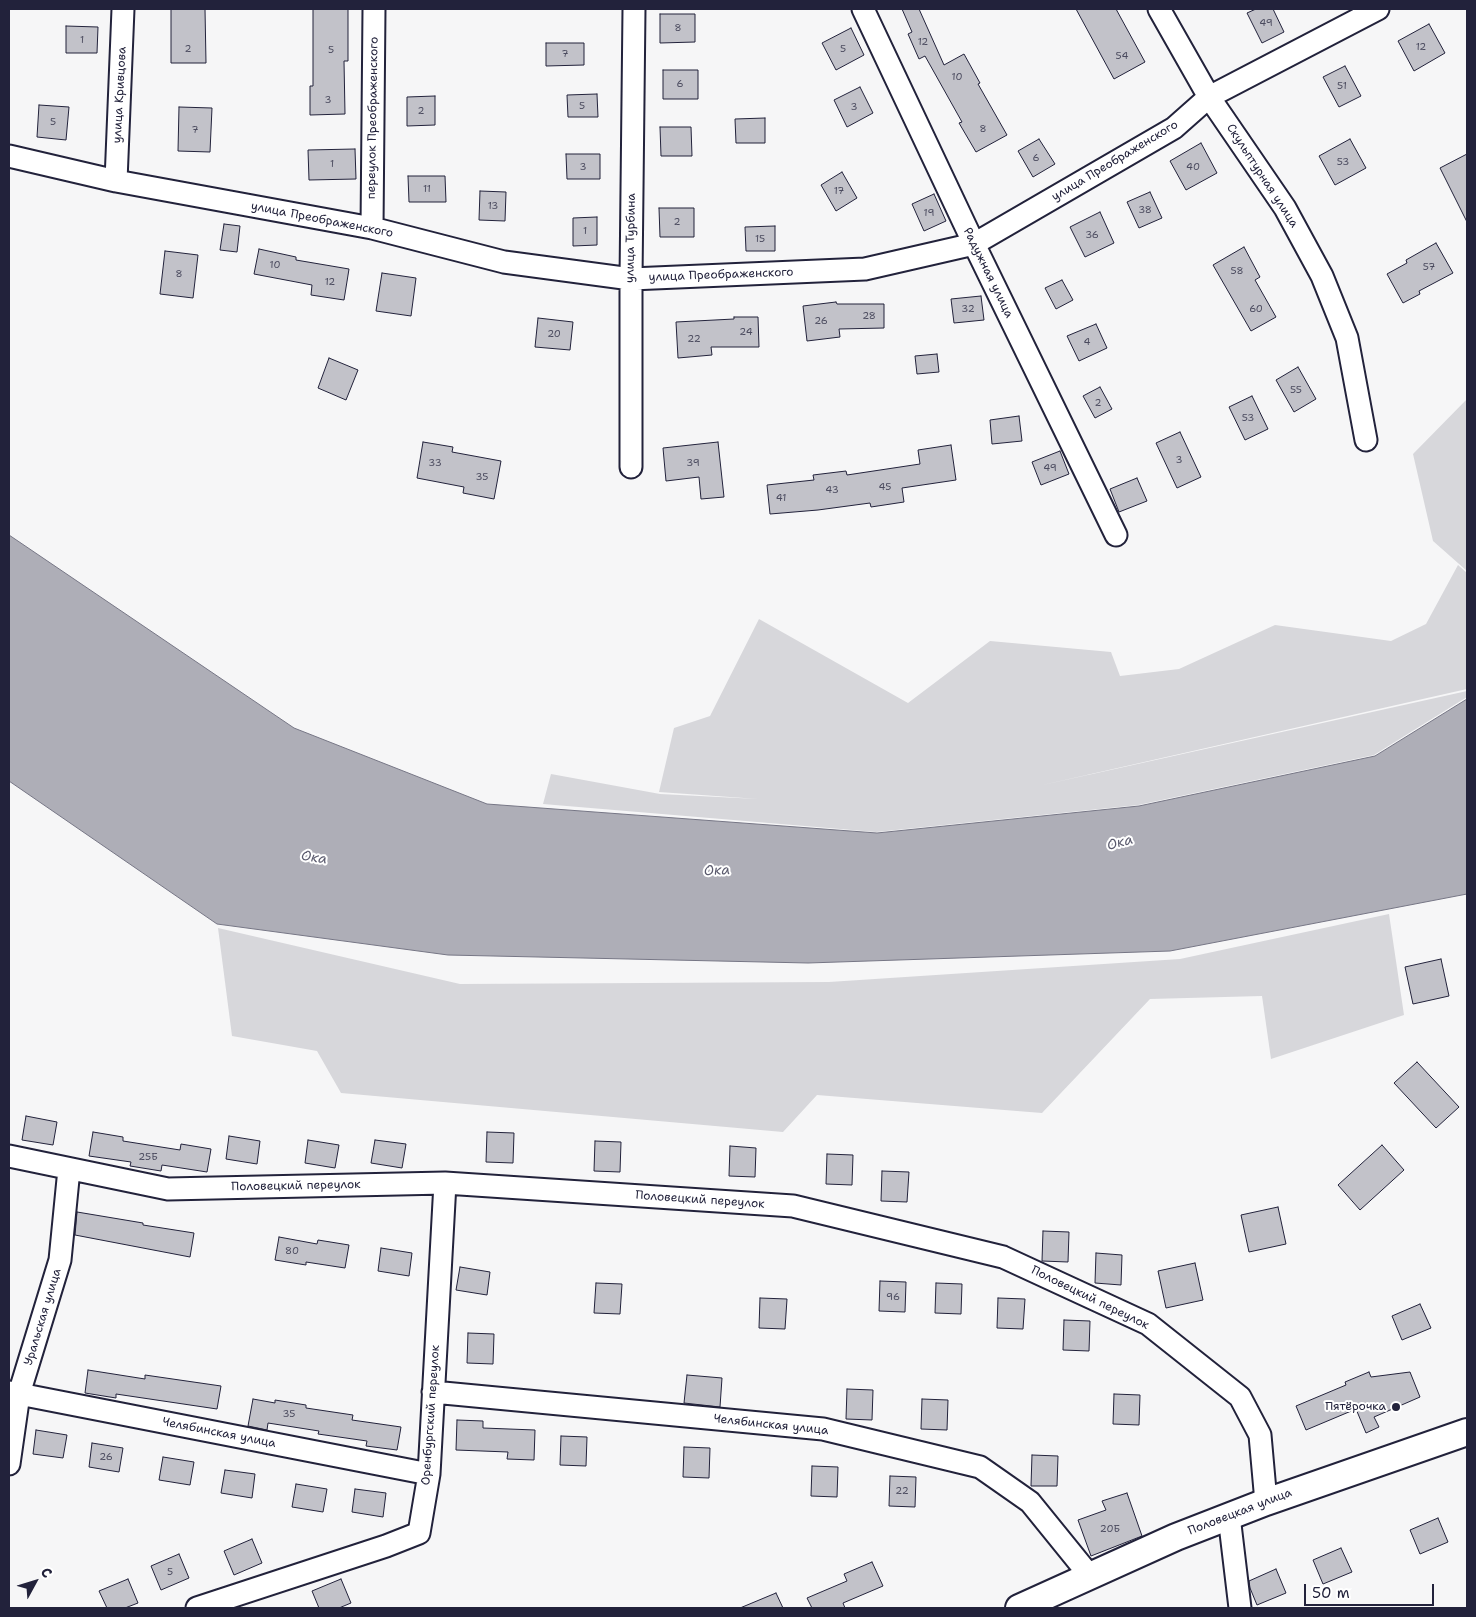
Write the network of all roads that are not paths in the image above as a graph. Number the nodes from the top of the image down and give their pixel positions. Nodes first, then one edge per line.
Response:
1 (123, 9) edge
2 (374, 9) edge
3 (634, 9) edge
4 (863, 9) edge
5 (1159, 9) edge
6 (1378, 9) edge
7 (1209, 97) junction
8 (9, 156) edge
9 (116, 181) junction
10 (372, 228) junction
11 (974, 244) junction
12 (631, 279) junction
13 (1366, 440) dead end
14 (632, 467) dead end
15 (1116, 535) dead end
16 (9, 1156) edge
17 (69, 1168) junction
18 (445, 1183) junction
19 (434, 1392) junction
20 (14, 1393) edge
21 (1467, 1432) edge
22 (9, 1464) edge
23 (429, 1474) junction
24 (1266, 1502) junction
25 (1230, 1516) junction
26 (1090, 1576) junction
27 (198, 1608) edge
28 (1019, 1608) edge
29 (1240, 1608) edge

1 - 9 street, улица Кривцова
2 - 10 street, переулок Преображенского
3 - 12 street, улица Турбина
4 - 11 street, Радужная улица
5 - 7 street, Скульптурная улица
6 - 7 street, улица Преображенского
7 - 11 street, улица Преображенского
7 - 13 street, Скульптурная улица
8 - 9 street, улица Преображенского
9 - 10 street, улица Преображенского
10 - 12 street, улица Преображенского
11 - 12 street, улица Преображенского
11 - 15 street, Радужная улица
12 - 14 street, улица Турбина
16 - 17 street, Половецкий переулок
17 - 18 street, Половецкий переулок
17 - 20 street, Уральская улица
18 - 19 street, Оренбургский переулок
18 - 24 street, Половецкий переулок
19 - 23 street, Оренбургский переулок
19 - 26 street, Челябинская улица
20 - 22 street, Уральская улица
20 - 23 street, Челябинская улица
21 - 24 street, Половецкая улица
23 - 27 street, Оренбургский переулок
24 - 25 street, Половецкая улица
25 - 26 street, Половецкая улица
25 - 29 street
26 - 28 street, Половецкая улица

